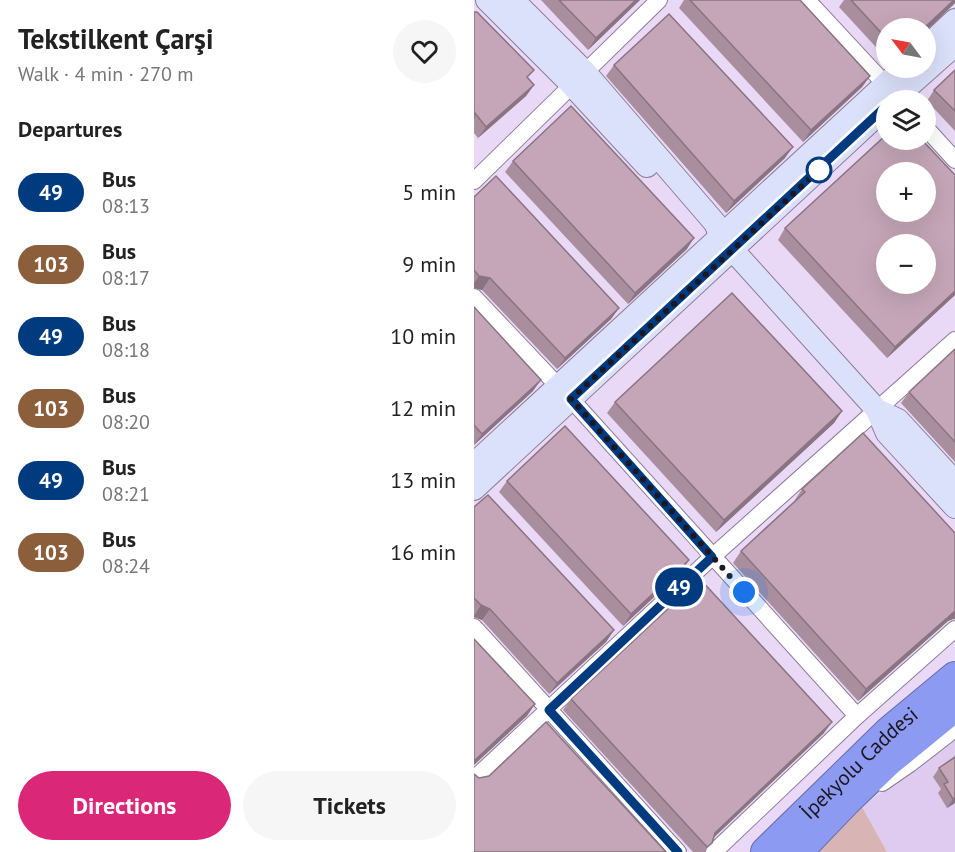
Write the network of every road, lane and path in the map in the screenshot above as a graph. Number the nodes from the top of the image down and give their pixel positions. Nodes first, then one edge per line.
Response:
1 (487, 0) edge
2 (513, 0) edge
3 (659, 0) edge
4 (807, 0) edge
5 (955, 20) edge
6 (936, 38) edge
7 (955, 45) edge
8 (578, 77) junction
9 (885, 90) edge
10 (902, 90) edge
11 (876, 112) edge
12 (936, 139) edge
13 (955, 160) edge
14 (474, 181) edge
15 (727, 244) junction
16 (474, 297) edge
17 (955, 340) edge
18 (564, 393) junction
19 (877, 410) junction
20 (474, 464) edge
21 (955, 482) edge
22 (474, 489) edge
23 (955, 507) edge
24 (712, 557) junction
25 (474, 627) edge
26 (955, 629) edge
27 (955, 677) edge
28 (955, 706) edge
29 (549, 710) junction
30 (857, 716) junction
31 (955, 729) edge
32 (474, 780) edge
33 (846, 801) junction
34 (803, 815) junction
35 (678, 852) edge
36 (714, 852) edge
37 (756, 852) edge
38 (766, 852) edge
39 (797, 852) edge

1 - 8 street
2 - 8 street
3 - 8 street
4 - 9 street
5 - 6 street
7 - 10 street
8 - 14 street
8 - 15 street
11 - 15 street
12 - 13 street
15 - 18 street
15 - 19 street
16 - 18 street
17 - 19 street
18 - 20 street
18 - 22 street
18 - 24 street
19 - 21 street
19 - 23 street
19 - 24 street
24 - 29 street
24 - 30 street
25 - 29 street
26 - 30 street
27 - 34 highway, İpekyolu Caddesi
28 - 33 highway, İpekyolu Caddesi
29 - 32 street
29 - 35 street
30 - 36 street
31 - 33 street
33 - 39 highway, İpekyolu Caddesi
34 - 37 highway
34 - 38 highway, İpekyolu Caddesi

